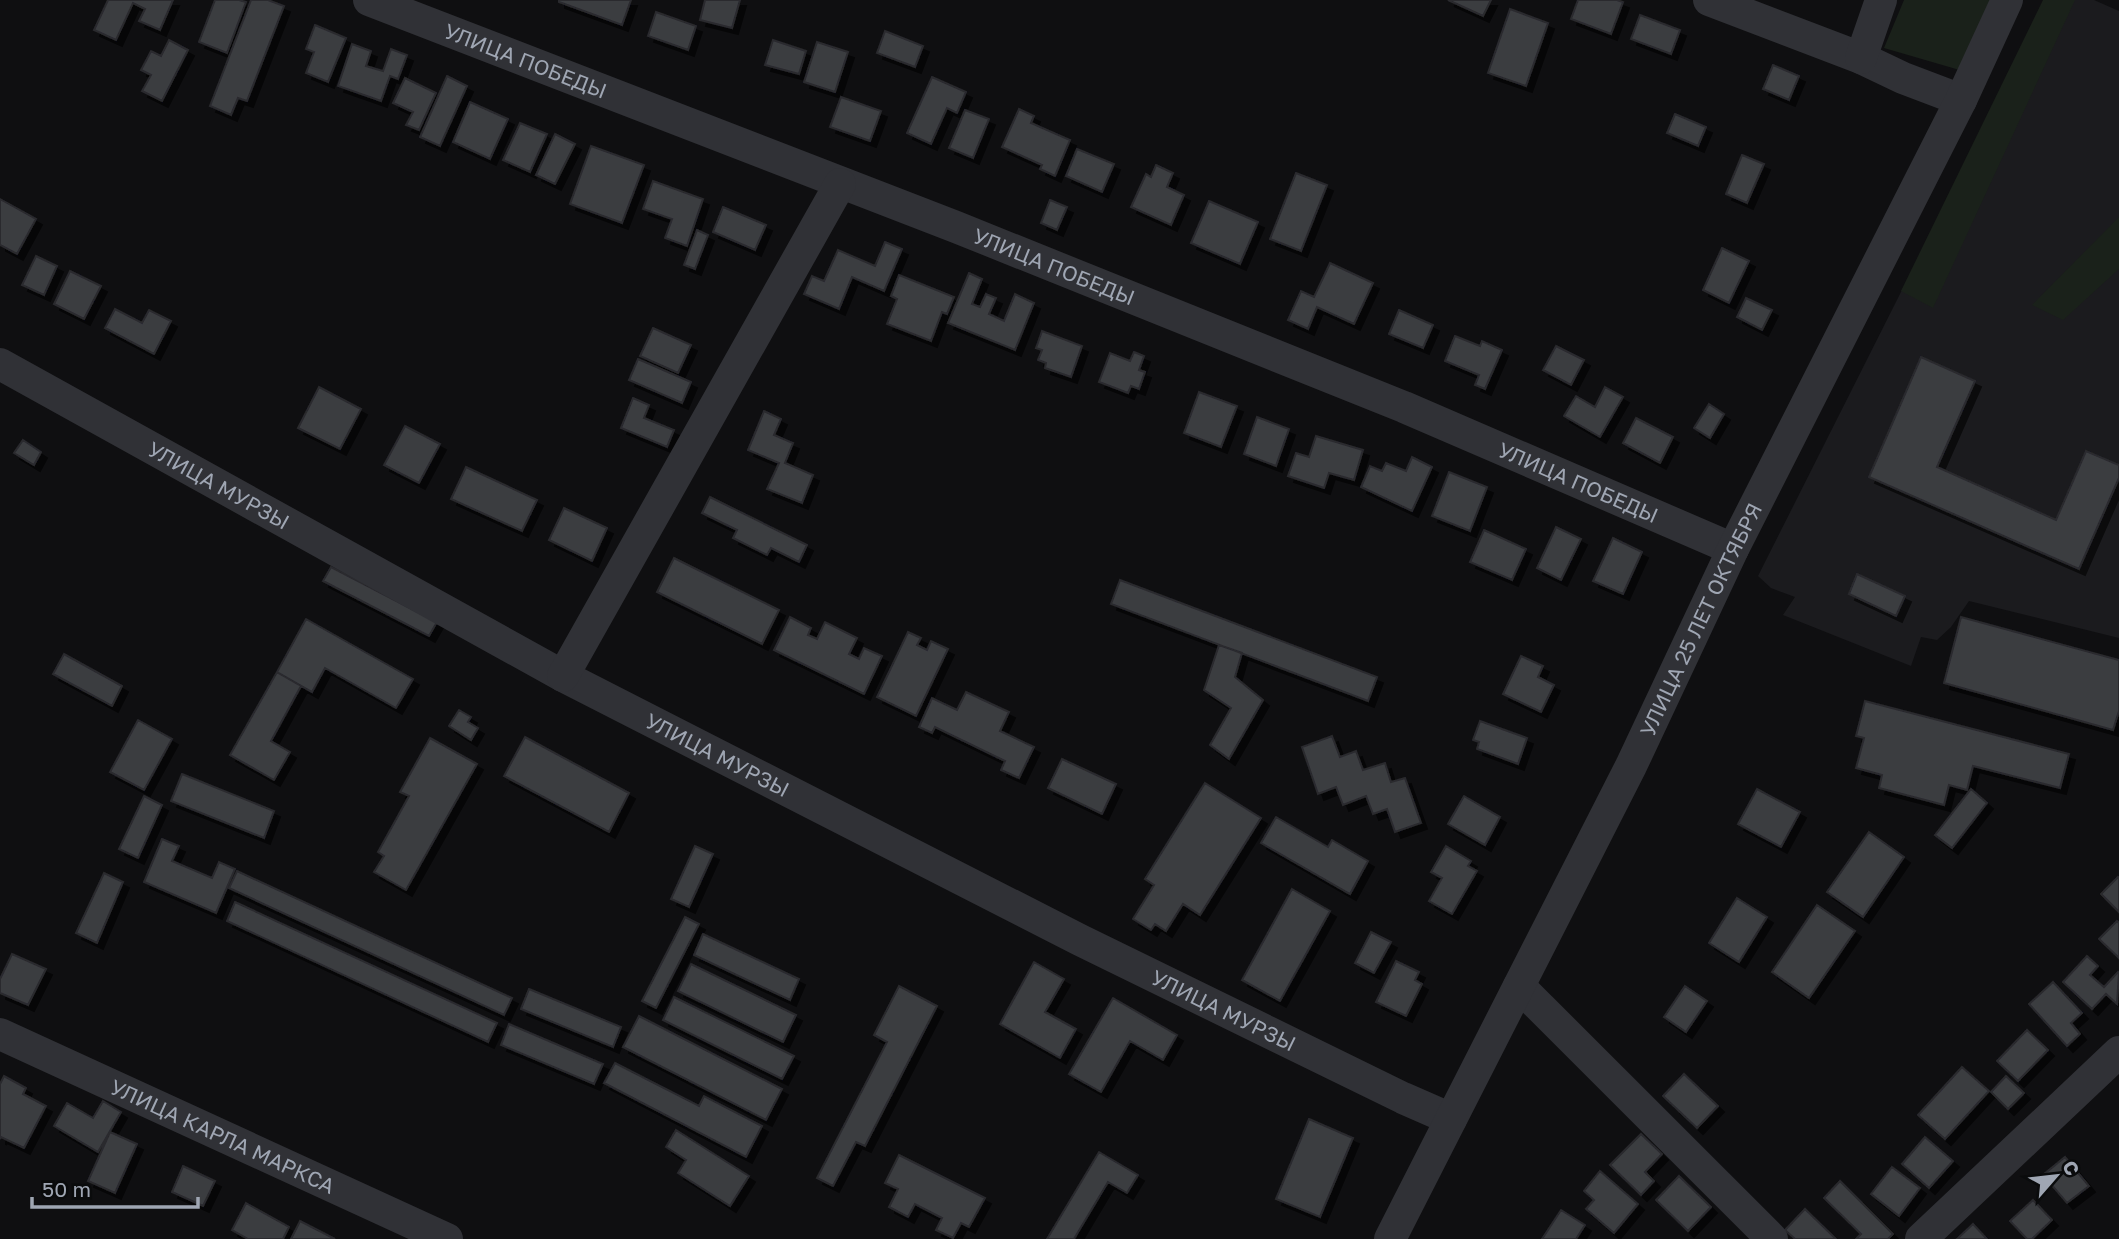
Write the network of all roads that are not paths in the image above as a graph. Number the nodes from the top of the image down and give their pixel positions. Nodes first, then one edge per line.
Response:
1 (369, 0) edge
2 (1709, 0) edge
3 (1881, 0) edge
4 (2007, 0) edge
5 (1861, 58) junction
6 (1961, 100) junction
7 (840, 184) junction
8 (0, 364) edge
9 (1733, 549) junction
10 (562, 677) junction
11 (1519, 986) junction
12 (0, 1034) edge
13 (2119, 1052) edge
14 (1451, 1119) junction
15 (447, 1239) edge
16 (1390, 1239) edge
17 (1772, 1239) edge
18 (1921, 1239) edge

1 - 7 street, УЛИЦА ПОБЕДЫ
2 - 5 street
3 - 5 street
4 - 6 street, УЛИЦА 25 ЛЕТ ОКТЯБРЯ
5 - 6 street
6 - 9 street, УЛИЦА 25 ЛЕТ ОКТЯБРЯ
7 - 9 street, УЛИЦА ПОБЕДЫ
7 - 10 street
8 - 10 street, УЛИЦА МУРЗЫ
9 - 11 street, УЛИЦА 25 ЛЕТ ОКТЯБРЯ
10 - 14 street, УЛИЦА МУРЗЫ
11 - 14 street, УЛИЦА 25 ЛЕТ ОКТЯБРЯ
11 - 17 street
12 - 15 street, УЛИЦА КАРЛА МАРКСА
13 - 18 street
14 - 16 street, УЛИЦА 25 ЛЕТ ОКТЯБРЯ

